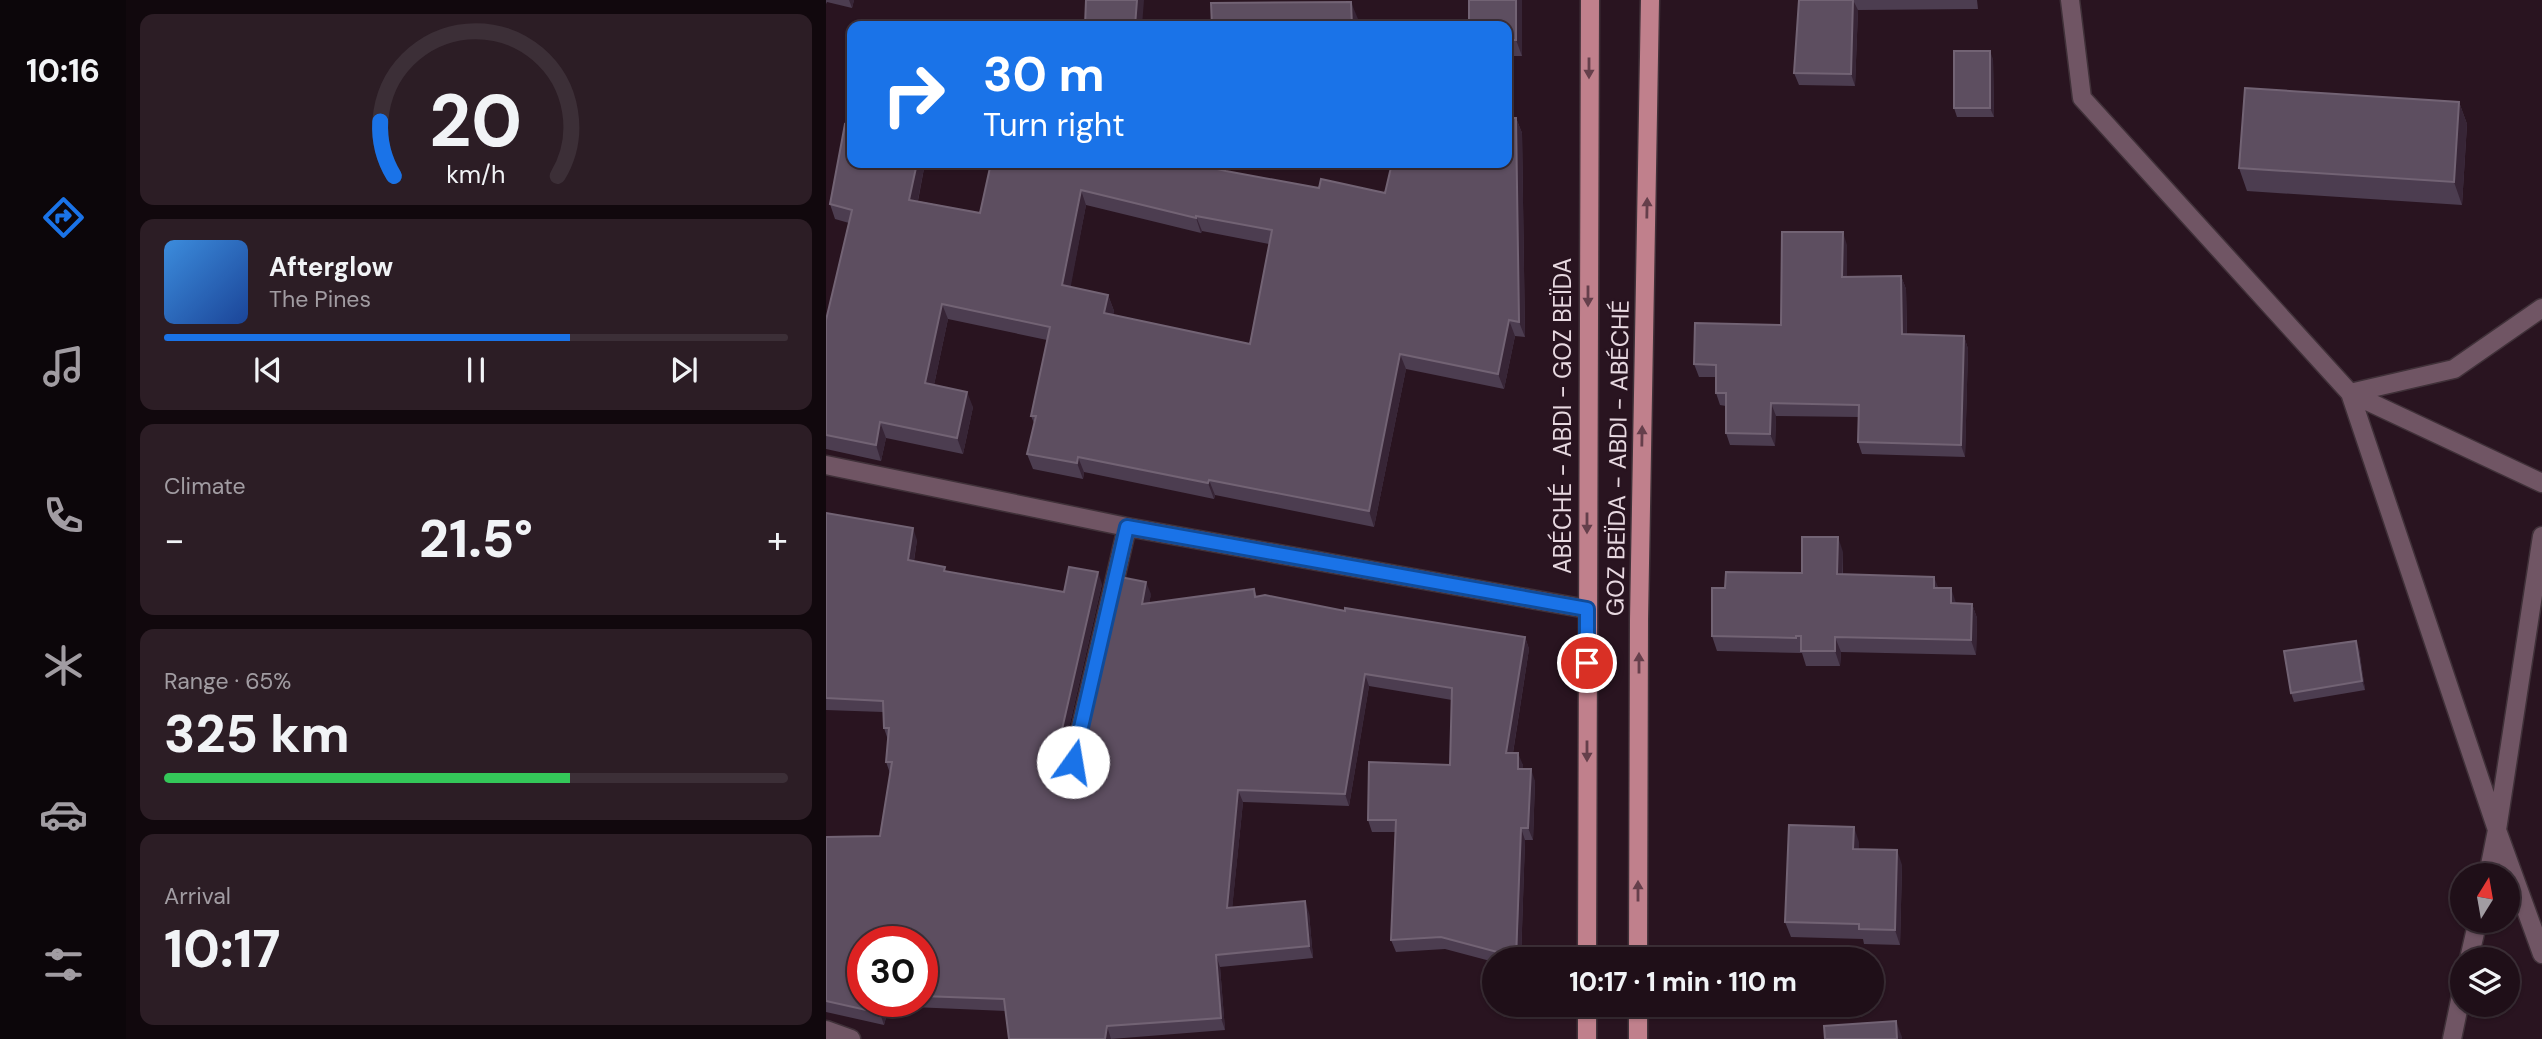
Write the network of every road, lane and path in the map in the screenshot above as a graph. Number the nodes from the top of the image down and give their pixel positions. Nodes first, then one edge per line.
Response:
1 (1590, 0) edge
2 (1650, 0) edge
3 (2070, 0) edge
4 (2542, 308) edge
5 (2350, 393) junction
6 (826, 465) edge
7 (2542, 483) edge
8 (1127, 527) junction
9 (2542, 536) edge
10 (1587, 609) junction
11 (1067, 788) edge
12 (2497, 830) junction
13 (2490, 863) edge
14 (1587, 947) edge
15 (1638, 947) edge
16 (2542, 954) edge
17 (1587, 1017) edge
18 (1638, 1017) edge
19 (2457, 1017) edge
20 (826, 1030) edge
21 (851, 1039) edge
22 (1587, 1039) edge
23 (1638, 1039) edge
24 (2452, 1039) edge

1 -> 10 main road, ABÉCHÉ - ABDI - GOZ BEÏDA
15 -> 2 main road, GOZ BEÏDA - ABDI - ABÉCHÉ
3 - 5 street
4 - 5 street
5 - 7 street
5 - 12 street
6 - 8 street
8 - 10 street
8 - 11 street
9 - 12 street
10 -> 14 main road, ABÉCHÉ - ABDI - GOZ BEÏDA
12 - 13 street
12 - 16 street
17 - 22 main road
18 - 23 main road
19 - 24 street
20 - 21 street

